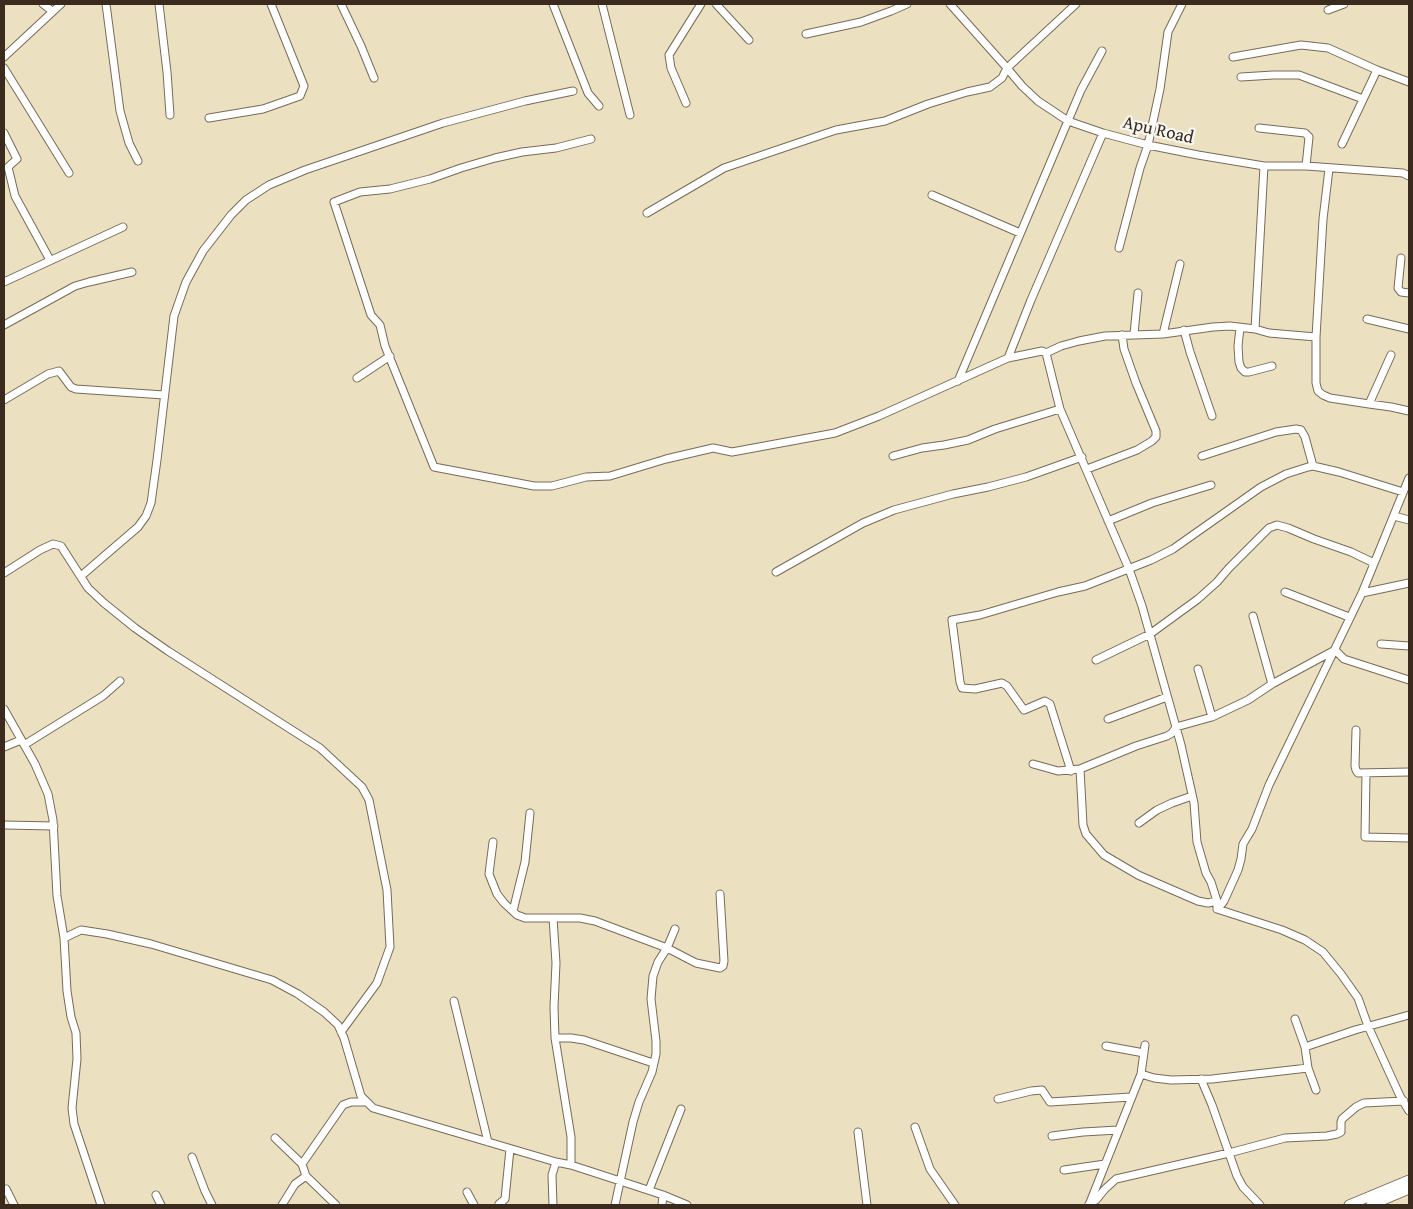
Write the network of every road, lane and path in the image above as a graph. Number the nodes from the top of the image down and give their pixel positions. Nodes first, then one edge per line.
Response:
1 (43, 4) edge
2 (61, 4) edge
3 (106, 4) edge
4 (159, 4) edge
5 (271, 4) edge
6 (341, 4) edge
7 (553, 4) edge
8 (602, 4) edge
9 (701, 4) edge
10 (716, 4) edge
11 (907, 4) edge
12 (1076, 4) edge
13 (1182, 4) edge
14 (1344, 4) edge
15 (955, 5) edge
16 (1328, 10) dead end
17 (52, 11) junction
18 (806, 34) dead end
19 (749, 40) dead end
20 (1102, 51) dead end
21 (4, 57) edge
22 (1232, 57) dead end
23 (4, 68) edge
24 (1007, 68) junction
25 (1377, 70) junction
26 (1241, 77) dead end
27 (374, 78) dead end
28 (1409, 82) edge
29 (573, 91) dead end
30 (1363, 99) junction
31 (686, 103) dead end
32 (599, 106) dead end
33 (170, 115) dead end
34 (630, 115) dead end
35 (209, 118) dead end
36 (1068, 121) junction
37 (1259, 128) dead end
38 (4, 133) edge
39 (1103, 133) junction
40 (591, 139) dead end
41 (1342, 144) dead end
42 (1148, 145) junction
43 (138, 161) dead end
44 (1264, 166) junction
45 (1306, 166) junction
46 (1330, 169) junction
47 (69, 173) dead end
48 (1409, 176) edge
49 (932, 195) dead end
50 (647, 213) dead end
51 (123, 227) dead end
52 (1020, 233) junction
53 (1119, 248) dead end
54 (1401, 258) dead end
55 (50, 260) junction
56 (1180, 264) dead end
57 (132, 272) dead end
58 (4, 282) edge
59 (1138, 293) dead end
60 (1409, 294) edge
61 (1367, 319) dead end
62 (4, 326) edge
63 (1240, 328) junction
64 (1254, 329) junction
65 (1409, 329) edge
66 (1184, 330) junction
67 (1134, 334) junction
68 (1163, 334) junction
69 (1122, 335) junction
70 (1316, 337) junction
71 (1046, 353) junction
72 (1391, 355) dead end
73 (390, 356) junction
74 (1008, 358) junction
75 (1272, 366) dead end
76 (357, 378) dead end
77 (958, 381) junction
78 (164, 395) junction
79 (4, 400) edge
80 (1369, 404) junction
81 (1060, 409) junction
82 (1409, 411) edge
83 (1212, 416) dead end
84 (893, 456) dead end
85 (1202, 456) dead end
86 (1082, 457) junction
87 (1313, 466) junction
88 (1087, 469) junction
89 (1408, 482) edge
90 (1211, 485) dead end
91 (1403, 492) junction
92 (1394, 516) junction
93 (1409, 520) edge
94 (1108, 521) junction
95 (1374, 563) junction
96 (1129, 570) junction
97 (776, 572) dead end
98 (4, 573) edge
99 (81, 576) junction
100 (1409, 583) edge
101 (1285, 592) dead end
102 (1362, 593) junction
103 (1253, 616) dead end
104 (1349, 617) junction
105 (1150, 634) junction
106 (1381, 644) dead end
107 (1409, 646) edge
108 (1335, 650) junction
109 (1096, 660) dead end
110 (1198, 669) dead end
111 (1409, 680) edge
112 (120, 681) dead end
113 (1272, 684) junction
114 (1167, 697) junction
115 (4, 709) edge
116 (1212, 717) junction
117 (1108, 719) dead end
118 (1176, 727) junction
119 (1356, 730) dead end
120 (23, 742) junction
121 (4, 747) edge
122 (1033, 764) dead end
123 (1080, 770) junction
124 (1071, 771) junction
125 (1409, 772) edge
126 (1366, 773) junction
127 (1192, 796) junction
128 (530, 812) dead end
129 (1139, 823) dead end
130 (4, 824) edge
131 (54, 826) junction
132 (1409, 838) edge
133 (493, 842) dead end
134 (720, 894) dead end
135 (1217, 901) junction
136 (1218, 909) junction
137 (513, 911) junction
138 (553, 918) junction
139 (674, 929) dead end
140 (64, 938) junction
141 (666, 948) junction
142 (454, 1001) dead end
143 (1409, 1015) edge
144 (1295, 1019) dead end
145 (1368, 1026) junction
146 (341, 1032) junction
147 (555, 1038) junction
148 (1146, 1045) dead end
149 (1106, 1046) dead end
150 (1305, 1046) junction
151 (1144, 1053) junction
152 (654, 1063) junction
153 (1308, 1068) junction
154 (1141, 1074) junction
155 (1201, 1080) junction
156 (1316, 1090) dead end
157 (1131, 1097) junction
158 (998, 1099) dead end
159 (366, 1102) junction
160 (1404, 1102) junction
161 (681, 1109) dead end
162 (1409, 1111) edge
163 (915, 1127) dead end
164 (1118, 1130) junction
165 (858, 1132) dead end
166 (1052, 1136) dead end
167 (275, 1138) dead end
168 (488, 1142) junction
169 (510, 1149) junction
170 (1229, 1153) junction
171 (192, 1157) dead end
172 (556, 1162) junction
173 (302, 1164) junction
174 (1105, 1164) junction
175 (571, 1165) junction
176 (1064, 1170) dead end
177 (306, 1176) junction
178 (1409, 1180) edge
179 (620, 1181) junction
180 (6, 1189) dead end
181 (1409, 1189) edge
182 (649, 1190) junction
183 (467, 1192) dead end
184 (156, 1195) dead end
185 (663, 1195) junction
186 (498, 1204) edge
187 (14, 1205) edge
188 (101, 1205) edge
189 (161, 1205) edge
190 (212, 1205) edge
191 (282, 1205) edge
192 (336, 1205) edge
193 (474, 1205) edge
194 (553, 1205) edge
195 (615, 1205) edge
196 (662, 1205) edge
197 (687, 1205) edge
198 (867, 1205) edge
199 (955, 1205) edge
200 (1089, 1205) edge
201 (1260, 1205) edge
202 (1349, 1205) edge
203 (1371, 1205) edge

1 - 17 street
2 - 17 street
3 - 43 street
4 - 33 street
5 - 35 street
6 - 27 street
7 - 32 street
8 - 34 street
9 - 31 street
10 - 19 street
11 - 18 street
12 - 24 street
13 - 42 street
14 - 16 street
15 - 24 street, Apu Road
17 - 21 street
20 - 36 street
22 - 25 street
23 - 47 street
24 - 36 street, Apu Road
24 - 50 street
25 - 28 street
25 - 30 street
26 - 30 street
29 - 78 street
30 - 41 street
36 - 39 street, Apu Road
36 - 52 street
37 - 45 street
38 - 55 street
39 - 42 street, Apu Road
39 - 74 street
40 - 73 street
42 - 44 street, Apu Road
42 - 53 street
44 - 45 street, Apu Road
44 - 64 street
45 - 46 street, Apu Road
46 - 48 street, Apu Road
46 - 70 street
49 - 52 street
51 - 55 street
52 - 77 street
54 - 60 street
55 - 58 street
56 - 68 street
57 - 62 street
59 - 67 street
61 - 65 street
63 - 64 street
63 - 66 street
63 - 75 street
64 - 70 street
66 - 68 street
66 - 83 street
67 - 68 street
67 - 69 street
69 - 71 street
69 - 88 street
70 - 80 street
71 - 74 street
71 - 81 street
72 - 80 street
73 - 76 street
73 - 77 street
74 - 77 street
78 - 79 street
78 - 99 street
80 - 82 street
81 - 84 street
81 - 86 street
85 - 87 street
86 - 88 street
86 - 97 street
87 - 91 street
87 - 96 street
88 - 94 street
89 - 91 street
90 - 94 street
91 - 92 street
92 - 93 street
92 - 95 street
94 - 96 street
95 - 102 street
95 - 105 street
96 - 105 street
96 - 124 street
98 - 99 street
99 - 146 street
100 - 102 street
101 - 104 street
102 - 104 street
103 - 113 street
104 - 108 street
105 - 109 street
105 - 114 street
106 - 107 street
108 - 111 street
108 - 113 street
108 - 136 street
110 - 116 street
112 - 120 street
113 - 116 street
114 - 117 street
114 - 118 street
115 - 120 street
116 - 118 street
118 - 123 street
118 - 127 street
119 - 126 street
120 - 121 street
120 - 131 street
122 - 124 street
123 - 124 street
123 - 135 street
125 - 126 street
126 - 132 street
127 - 129 street
127 - 135 street
128 - 137 street
130 - 131 street
131 - 140 street
133 - 137 street
134 - 141 street
135 - 136 street
136 - 145 street
137 - 138 street
138 - 141 street
138 - 147 street
139 - 141 street
140 - 146 street
140 - 188 street
141 - 152 street
142 - 168 street
143 - 145 street
144 - 150 street
145 - 150 street
145 - 160 street
146 - 159 street
147 - 152 street
147 - 175 street
148 - 151 street
149 - 151 street
150 - 153 street
151 - 154 street
152 - 179 street
153 - 155 street
153 - 156 street
154 - 155 street
154 - 157 street
155 - 170 street
157 - 158 street
157 - 164 street
159 - 168 street
159 - 173 street
160 - 162 street
160 - 170 street
161 - 182 street
163 - 199 street
164 - 166 street
164 - 174 street
165 - 198 street
167 - 173 street
168 - 169 street
169 - 172 street
169 - 186 street
170 - 200 street
170 - 201 street
171 - 190 street
172 - 175 street
172 - 194 street
173 - 177 street
174 - 176 street
174 - 200 street
175 - 179 street
177 - 191 street
177 - 192 street
178 - 202 main road
179 - 182 street
179 - 195 street
180 - 187 street
181 - 203 main road
182 - 185 street
183 - 193 street
184 - 189 street
185 - 196 street
185 - 197 street

